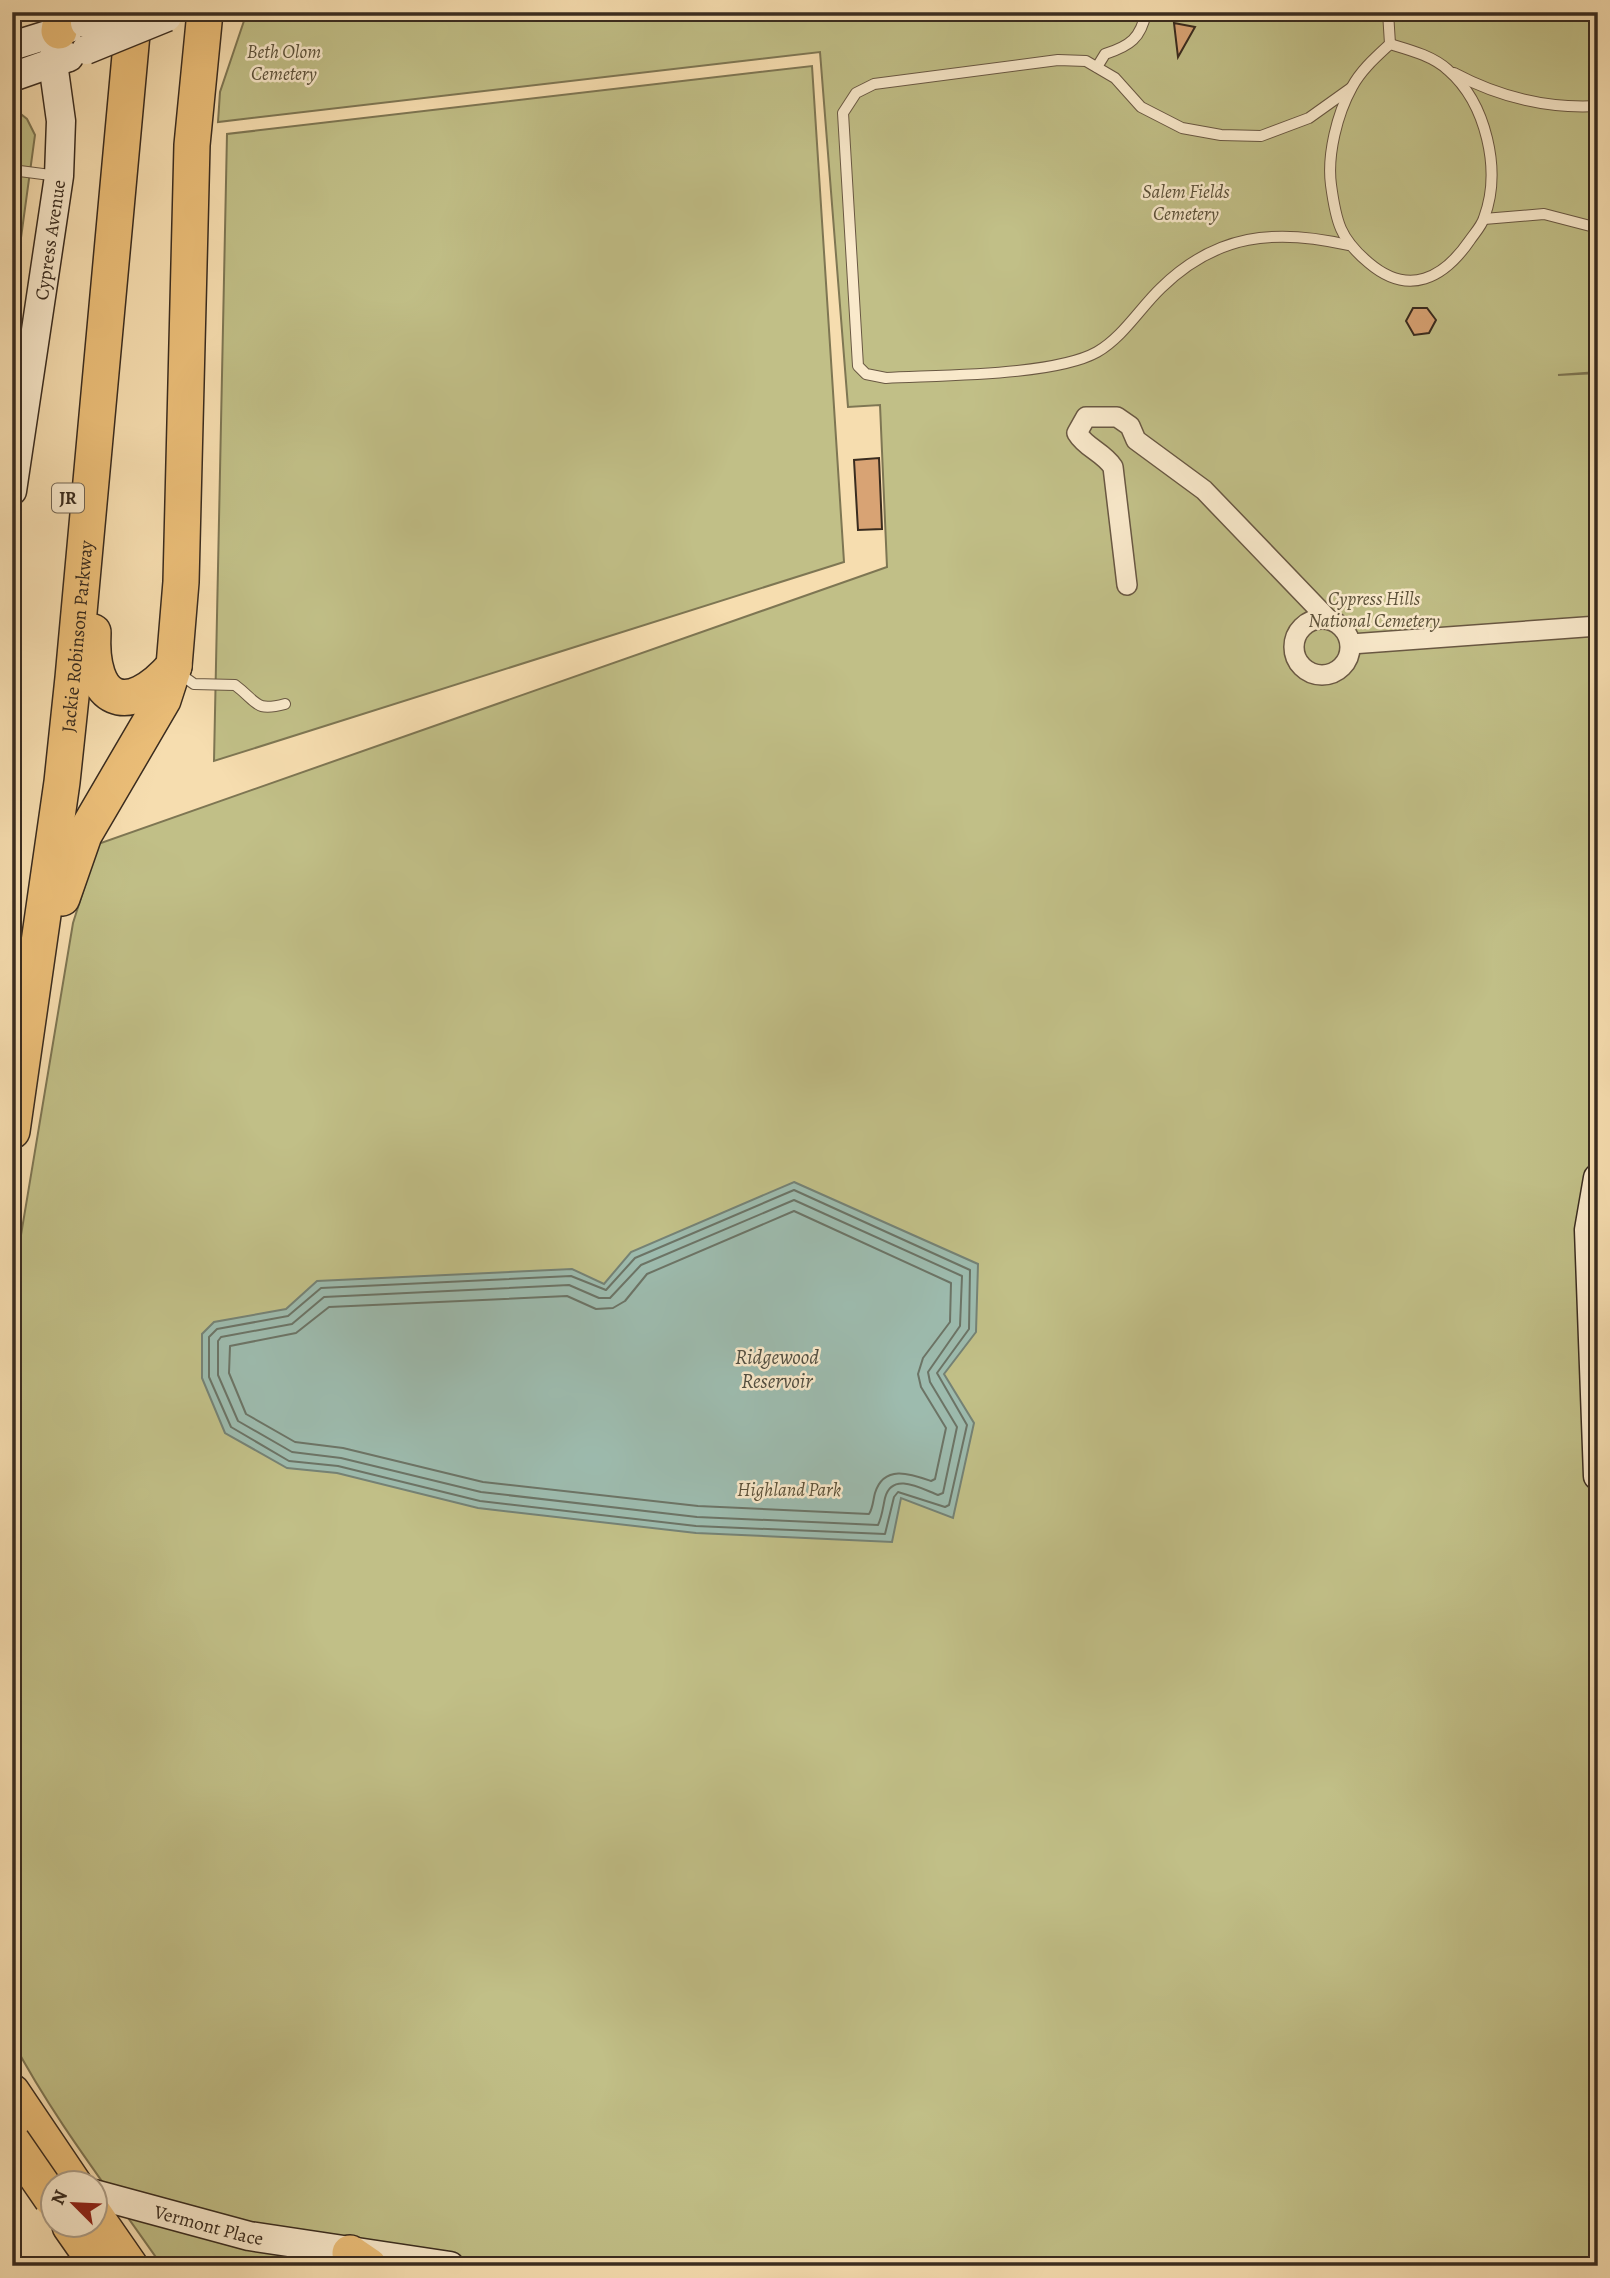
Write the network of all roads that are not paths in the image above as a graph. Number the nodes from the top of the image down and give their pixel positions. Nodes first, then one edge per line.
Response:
1 (205, 12) edge
2 (1146, 12) edge
3 (1388, 12) edge
4 (159, 14) edge
5 (81, 29) edge
6 (1391, 44) junction
7 (12, 46) edge
8 (1097, 67) junction
9 (1448, 69) junction
10 (12, 77) edge
11 (1351, 88) junction
12 (1598, 106) edge
13 (12, 170) edge
14 (59, 176) junction
15 (1484, 219) junction
16 (1598, 228) edge
17 (1348, 245) junction
18 (12, 491) edge
19 (91, 500) junction
20 (1127, 585) dead end
21 (1328, 619) junction
22 (1598, 626) edge
23 (1351, 644) junction
24 (174, 666) junction
25 (285, 704) dead end
26 (12, 982) edge
27 (24, 1054) junction
28 (12, 1132) edge
29 (1598, 1178) edge
30 (1598, 1476) edge
31 (12, 2092) edge
32 (25, 2136) edge
33 (12, 2169) edge
34 (40, 2170) edge
35 (60, 2170) edge
36 (38, 2177) edge
37 (108, 2198) edge
38 (96, 2240) edge
39 (114, 2258) edge
40 (360, 2259) edge
41 (450, 2266) edge

1 - 24 highway
2 - 8 lane
3 - 6 lane
4 - 5 street, bridge
4 - 19 highway, Jackie Robinson Parkway / JR
5 - 7 street
5 - 10 street
5 - 14 street, Cypress Avenue
5 - 26 highway, Jackie Robinson Parkway / JR
6 - 9 lane
6 - 11 lane
8 - 11 lane
8 - 17 lane
9 - 12 lane
9 - 15 lane
11 - 17 lane
13 - 14 lane
14 - 18 street, Cypress Avenue
15 - 16 lane
15 - 17 lane
19 - 24 highway
19 - 27 highway, Jackie Robinson Parkway / JR
20 - 21 street
21 - 23 street
21 - 23 street
22 - 23 street
24 - 25 lane
24 - 27 highway
27 - 28 highway, Jackie Robinson Parkway / JR
29 - 30 street
31 - 32 highway
32 - 34 highway, bridge
32 - 35 highway
33 - 36 street
37 - 40 street, Vermont Place
38 - 39 highway
40 - 41 street, Vermont Place

